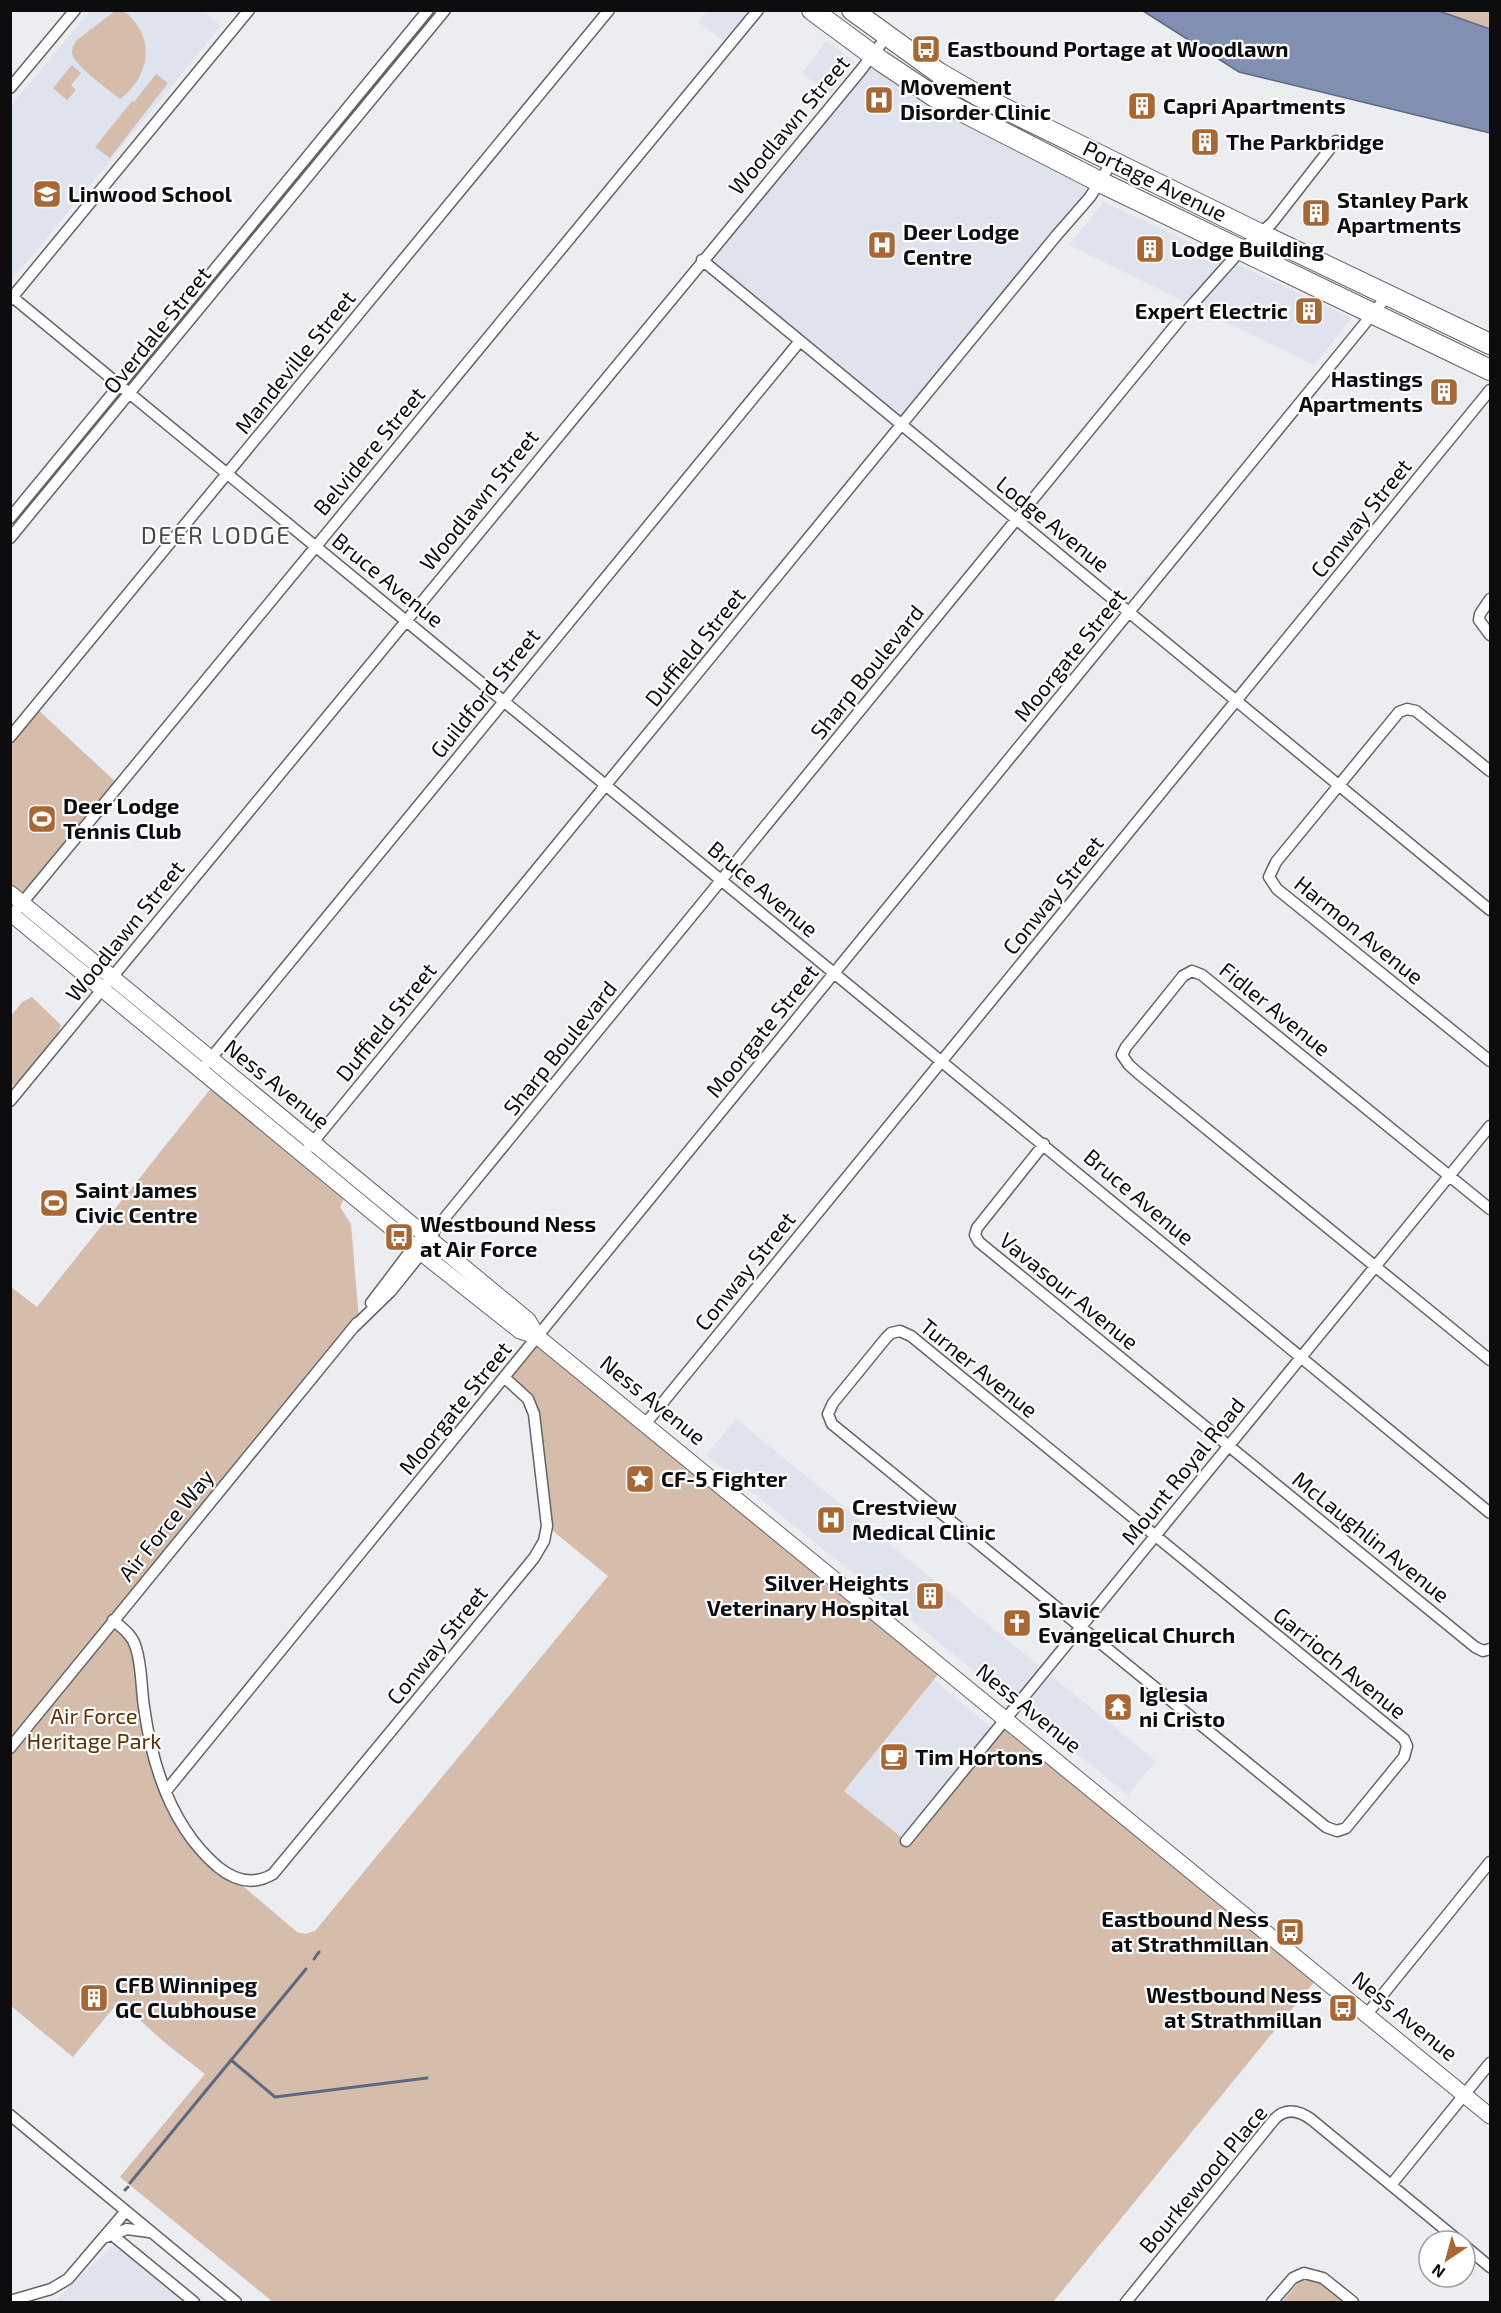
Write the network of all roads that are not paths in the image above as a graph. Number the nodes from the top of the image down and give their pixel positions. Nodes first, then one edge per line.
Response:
1 (75, 10) edge
2 (249, 10) edge
3 (428, 10) edge
4 (445, 10) edge
5 (609, 10) edge
6 (758, 10) edge
7 (812, 10) edge
8 (852, 10) edge
9 (887, 36) junction
10 (872, 55) junction
11 (10, 88) edge
12 (322, 138) junction
13 (1336, 141) dead end
14 (333, 147) junction
15 (1112, 162) junction
16 (1100, 182) junction
17 (1258, 233) junction
18 (1241, 250) junction
19 (702, 260) junction
20 (1388, 295) junction
21 (11, 298) edge
22 (1374, 313) junction
23 (800, 341) junction
24 (1491, 344) edge
25 (1491, 370) edge
26 (119, 385) junction
27 (1491, 390) edge
28 (130, 393) junction
29 (902, 425) junction
30 (228, 474) junction
31 (10, 518) edge
32 (1017, 520) junction
33 (10, 538) edge
34 (315, 546) junction
35 (1491, 599) edge
36 (1129, 612) junction
37 (406, 621) junction
38 (1491, 635) edge
39 (503, 701) junction
40 (1237, 701) junction
41 (10, 737) edge
42 (1491, 771) edge
43 (1338, 785) junction
44 (607, 786) junction
45 (723, 880) junction
46 (13, 908) edge
47 (1491, 910) edge
48 (835, 973) junction
49 (113, 977) junction
50 (102, 989) junction
51 (1491, 1061) edge
52 (942, 1062) junction
53 (206, 1064) junction
54 (10, 1101) edge
55 (1491, 1126) edge
56 (1044, 1144) junction
57 (308, 1148) junction
58 (1450, 1176) junction
59 (1491, 1209) edge
60 (430, 1236) junction
61 (418, 1250) junction
62 (1377, 1266) junction
63 (538, 1337) junction
64 (1302, 1358) junction
65 (1491, 1360) edge
66 (504, 1378) junction
67 (646, 1424) junction
68 (1229, 1447) junction
69 (1491, 1513) edge
70 (1155, 1536) junction
71 (113, 1620) junction
72 (1080, 1627) junction
73 (1491, 1649) edge
74 (1006, 1718) junction
75 (10, 1748) edge
76 (166, 1791) junction
77 (906, 1841) dead end
78 (1491, 1862) edge
79 (1367, 2014) junction
80 (1491, 2063) edge
81 (1465, 2094) junction
82 (10, 2115) edge
83 (1491, 2116) edge
84 (1391, 2185) junction
85 (126, 2211) junction
86 (1444, 2229) edge
87 (153, 2233) junction
88 (107, 2236) junction
89 (1477, 2256) edge
90 (1491, 2267) edge
91 (10, 2301) edge
92 (194, 2302) edge
93 (236, 2302) edge
94 (1126, 2302) edge
95 (1272, 2302) edge
96 (1353, 2302) edge

1 - 11 street
2 - 21 street
3 - 12 street, Overdale Street
4 - 14 street, Overdale Street
5 - 30 street, Mandeville Street
6 - 34 street, Belvidere Street
7 - 10 highway, Portage Avenue
8 - 9 highway, Portage Avenue
9 - 10 street, Woodlawn Street
9 - 15 highway, Portage Avenue
10 - 16 highway, Portage Avenue
10 - 19 street, Woodlawn Street
12 - 14 street
12 - 26 street, Overdale Street
13 - 17 street, Sharp Boulevard
14 - 28 street, Overdale Street
15 - 16 street, Duffield Street
15 - 17 highway, Portage Avenue
16 - 18 highway, Portage Avenue
16 - 29 street, Duffield Street
17 - 18 street, Sharp Boulevard
17 - 20 highway, Portage Avenue
18 - 22 highway, Portage Avenue
18 - 32 street, Sharp Boulevard
19 - 23 street, Lodge Avenue
19 - 37 street, Woodlawn Street
20 - 22 street, Moorgate Street
20 - 24 highway, Portage Avenue
21 - 26 street, Bruce Avenue
22 - 25 highway, Portage Avenue
22 - 36 street, Moorgate Street
23 - 29 street, Lodge Avenue
23 - 39 street, Guildford Street
26 - 28 street, Bruce Avenue
26 - 31 street, Overdale Street
27 - 40 street, Conway Street
28 - 30 street, Bruce Avenue
28 - 33 street, Overdale Street
29 - 32 street, Lodge Avenue
29 - 44 street, Duffield Street
30 - 34 street, Bruce Avenue
30 - 41 street, Mandeville Street
32 - 36 street, Lodge Avenue
32 - 45 street, Sharp Boulevard
34 - 37 street, Bruce Avenue
34 - 46 street, Belvidere Street
35 - 38 street
36 - 40 street, Lodge Avenue
36 - 48 street, Moorgate Street
37 - 39 street, Bruce Avenue
37 - 49 street, Woodlawn Street
39 - 44 street, Bruce Avenue
39 - 53 street, Guildford Street
40 - 43 street, Lodge Avenue
40 - 52 street, Conway Street
42 - 43 street
43 - 47 street, Lodge Avenue
43 - 51 street, Harmon Avenue
44 - 45 street, Bruce Avenue
44 - 57 street, Duffield Street
45 - 48 street, Bruce Avenue
45 - 60 street, Sharp Boulevard
46 - 49 main road, Ness Avenue
46 - 50 main road, Ness Avenue
48 - 52 street, Bruce Avenue
48 - 63 street, Moorgate Street
49 - 50 street, Woodlawn Street
49 - 53 main road, Ness Avenue
50 - 53 main road, Ness Avenue
50 - 54 street, Woodlawn Street
52 - 56 street, Bruce Avenue
52 - 67 street, Conway Street
53 - 57 main road, Ness Avenue
55 - 58 street, Mount Royal Road
56 - 64 street, Bruce Avenue
56 - 68 street, Vavasour Avenue
57 - 60 main road, Ness Avenue
57 - 61 main road, Ness Avenue
58 - 59 street
58 - 62 street, Mount Royal Road
58 - 62 street, Fidler Avenue
60 - 61 street, Air Force Way
60 - 63 main road, Ness Avenue
61 - 63 main road, Ness Avenue
61 - 71 street, Air Force Way
62 - 64 street, Mount Royal Road
62 - 65 street
63 - 66 street, Moorgate Street
63 - 67 main road, Ness Avenue
64 - 68 street, Mount Royal Road
64 - 69 street, Bruce Avenue
66 - 76 street, Moorgate Street
66 - 76 street, Conway Street
67 - 74 main road, Ness Avenue
68 - 70 street, Mount Royal Road
68 - 73 street, McLaughlin Avenue
70 - 72 street, Mount Royal Road
70 - 72 street, Turner Avenue
70 - 72 street, Garrioch Avenue
71 - 75 street, Air Force Way
71 - 76 street
72 - 74 street, Mount Royal Road
74 - 77 street, Mount Royal Road
74 - 79 main road, Ness Avenue
78 - 79 street
79 - 81 main road, Ness Avenue
80 - 81 street
81 - 83 main road, Ness Avenue
81 - 84 street
82 - 85 street
84 - 86 street, Bourkewood Place
84 - 94 street, Bourkewood Place
85 - 87 street
85 - 88 street
87 - 88 street
87 - 93 street
88 - 91 street
88 - 92 street
89 - 90 street
95 - 96 street

